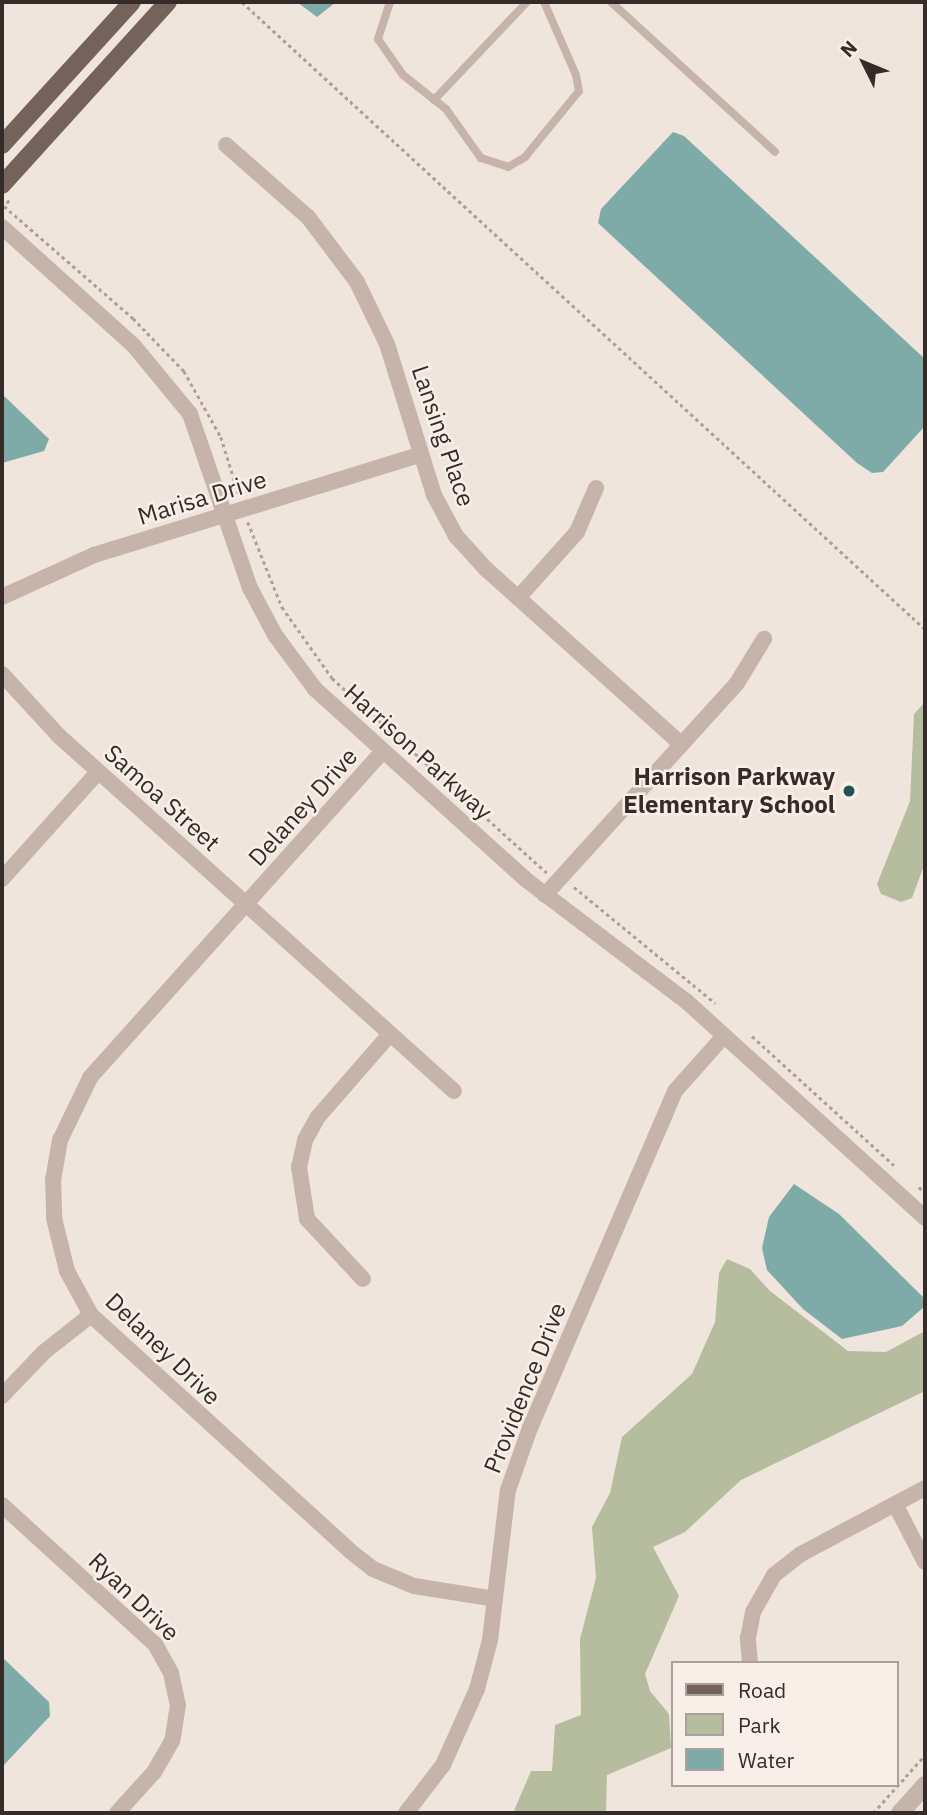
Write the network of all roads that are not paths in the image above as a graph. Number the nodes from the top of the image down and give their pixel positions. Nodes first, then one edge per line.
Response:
1 (132, 2) edge
2 (168, 2) edge
3 (390, 2) edge
4 (527, 2) edge
5 (544, 2) edge
6 (611, 2) edge
7 (434, 100) junction
8 (2, 145) edge
9 (226, 145) dead end
10 (775, 152) dead end
11 (2, 185) edge
12 (2, 227) edge
13 (420, 456) junction
14 (596, 488) dead end
15 (225, 515) junction
16 (2, 597) edge
17 (518, 598) junction
18 (764, 639) dead end
19 (2, 674) edge
20 (681, 744) junction
21 (383, 751) junction
22 (98, 772) junction
23 (2, 879) edge
24 (545, 895) junction
25 (247, 904) junction
26 (390, 1034) junction
27 (723, 1036) junction
28 (454, 1091) dead end
29 (925, 1218) edge
30 (363, 1279) dead end
31 (91, 1315) junction
32 (2, 1396) edge
33 (925, 1488) edge
34 (895, 1504) junction
35 (2, 1505) edge
36 (925, 1562) edge
37 (495, 1599) junction
38 (750, 1661) edge
39 (925, 1785) edge
40 (117, 1813) edge
41 (406, 1813) edge
42 (900, 1813) edge

1 - 8 main road
2 - 11 main road
3 - 7 lane
4 - 7 lane
5 - 7 lane
6 - 10 lane
9 - 13 street, Lansing Place
12 - 15 street, Harrison Parkway
13 - 15 street, Marisa Drive
13 - 17 street, Lansing Place
14 - 17 street
15 - 16 street, Marisa Drive
15 - 21 street, Harrison Parkway
17 - 20 street, Lansing Place
18 - 20 street
19 - 22 street, Samoa Street
20 - 24 street
21 - 24 street, Harrison Parkway
21 - 25 street, Delaney Drive
22 - 23 street
22 - 25 street, Samoa Street
24 - 27 street, Harrison Parkway
25 - 26 street, Samoa Street
25 - 31 street, Delaney Drive
26 - 28 street, Samoa Street
26 - 30 street
27 - 29 street, Harrison Parkway
27 - 37 street, Providence Drive
31 - 32 street
31 - 37 street, Delaney Drive
33 - 34 street
34 - 36 street
34 - 38 street
35 - 40 street, Ryan Drive
37 - 41 street, Providence Drive
39 - 42 street

